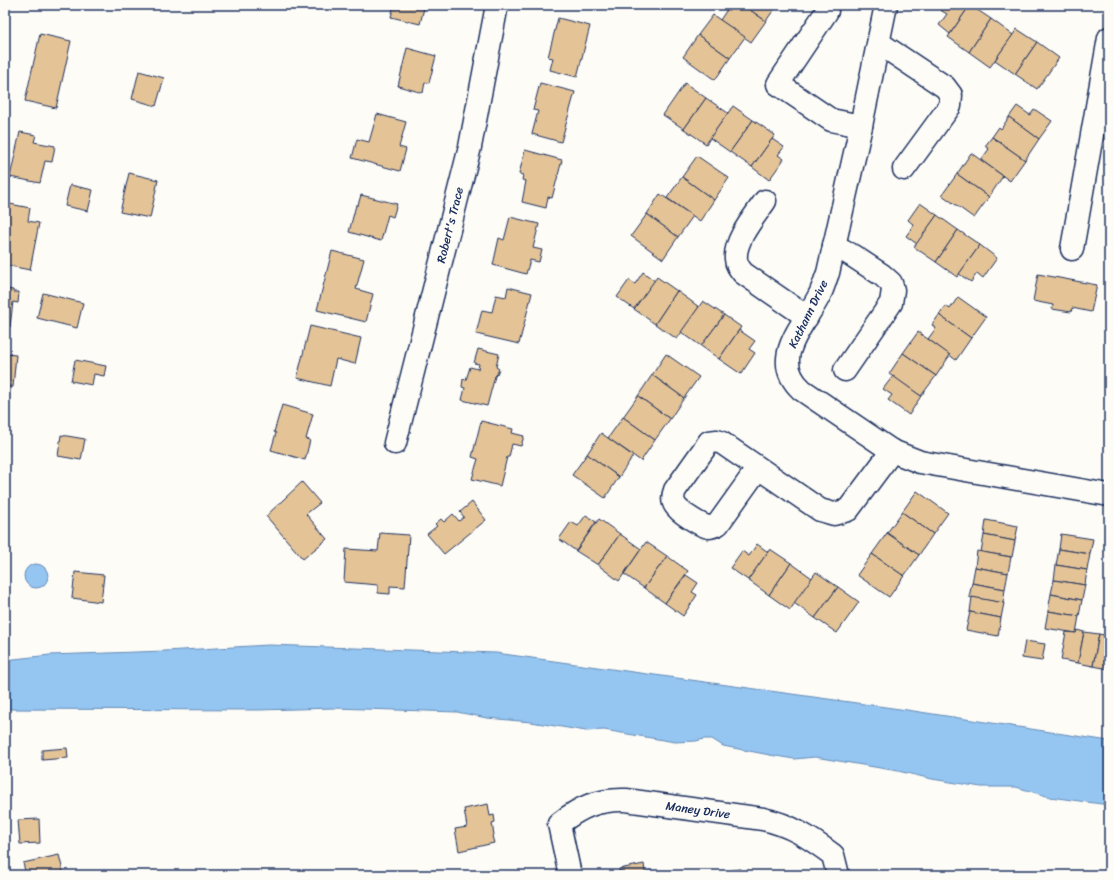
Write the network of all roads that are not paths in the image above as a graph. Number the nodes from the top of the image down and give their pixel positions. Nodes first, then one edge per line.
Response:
1 (497, 5) edge
2 (886, 5) edge
3 (827, 11) dead end
4 (1109, 38) edge
5 (878, 43) junction
6 (860, 126) junction
7 (904, 169) dead end
8 (765, 201) dead end
9 (834, 245) junction
10 (1072, 249) dead end
11 (807, 317) junction
12 (845, 370) dead end
13 (395, 444) dead end
14 (892, 451) junction
15 (758, 468) dead end
16 (1109, 495) edge
17 (835, 865) edge
18 (570, 875) edge

1 - 13 street, Robert's Trace
2 - 5 street, Kathann Drive
3 - 6 street
4 - 10 street
5 - 6 street, Kathann Drive
5 - 7 street
6 - 9 street, Kathann Drive
8 - 11 street
9 - 11 street, Kathann Drive
9 - 12 street
11 - 14 street, Kathann Drive
14 - 15 street
14 - 16 street, Kathann Drive
17 - 18 street, Maney Drive

